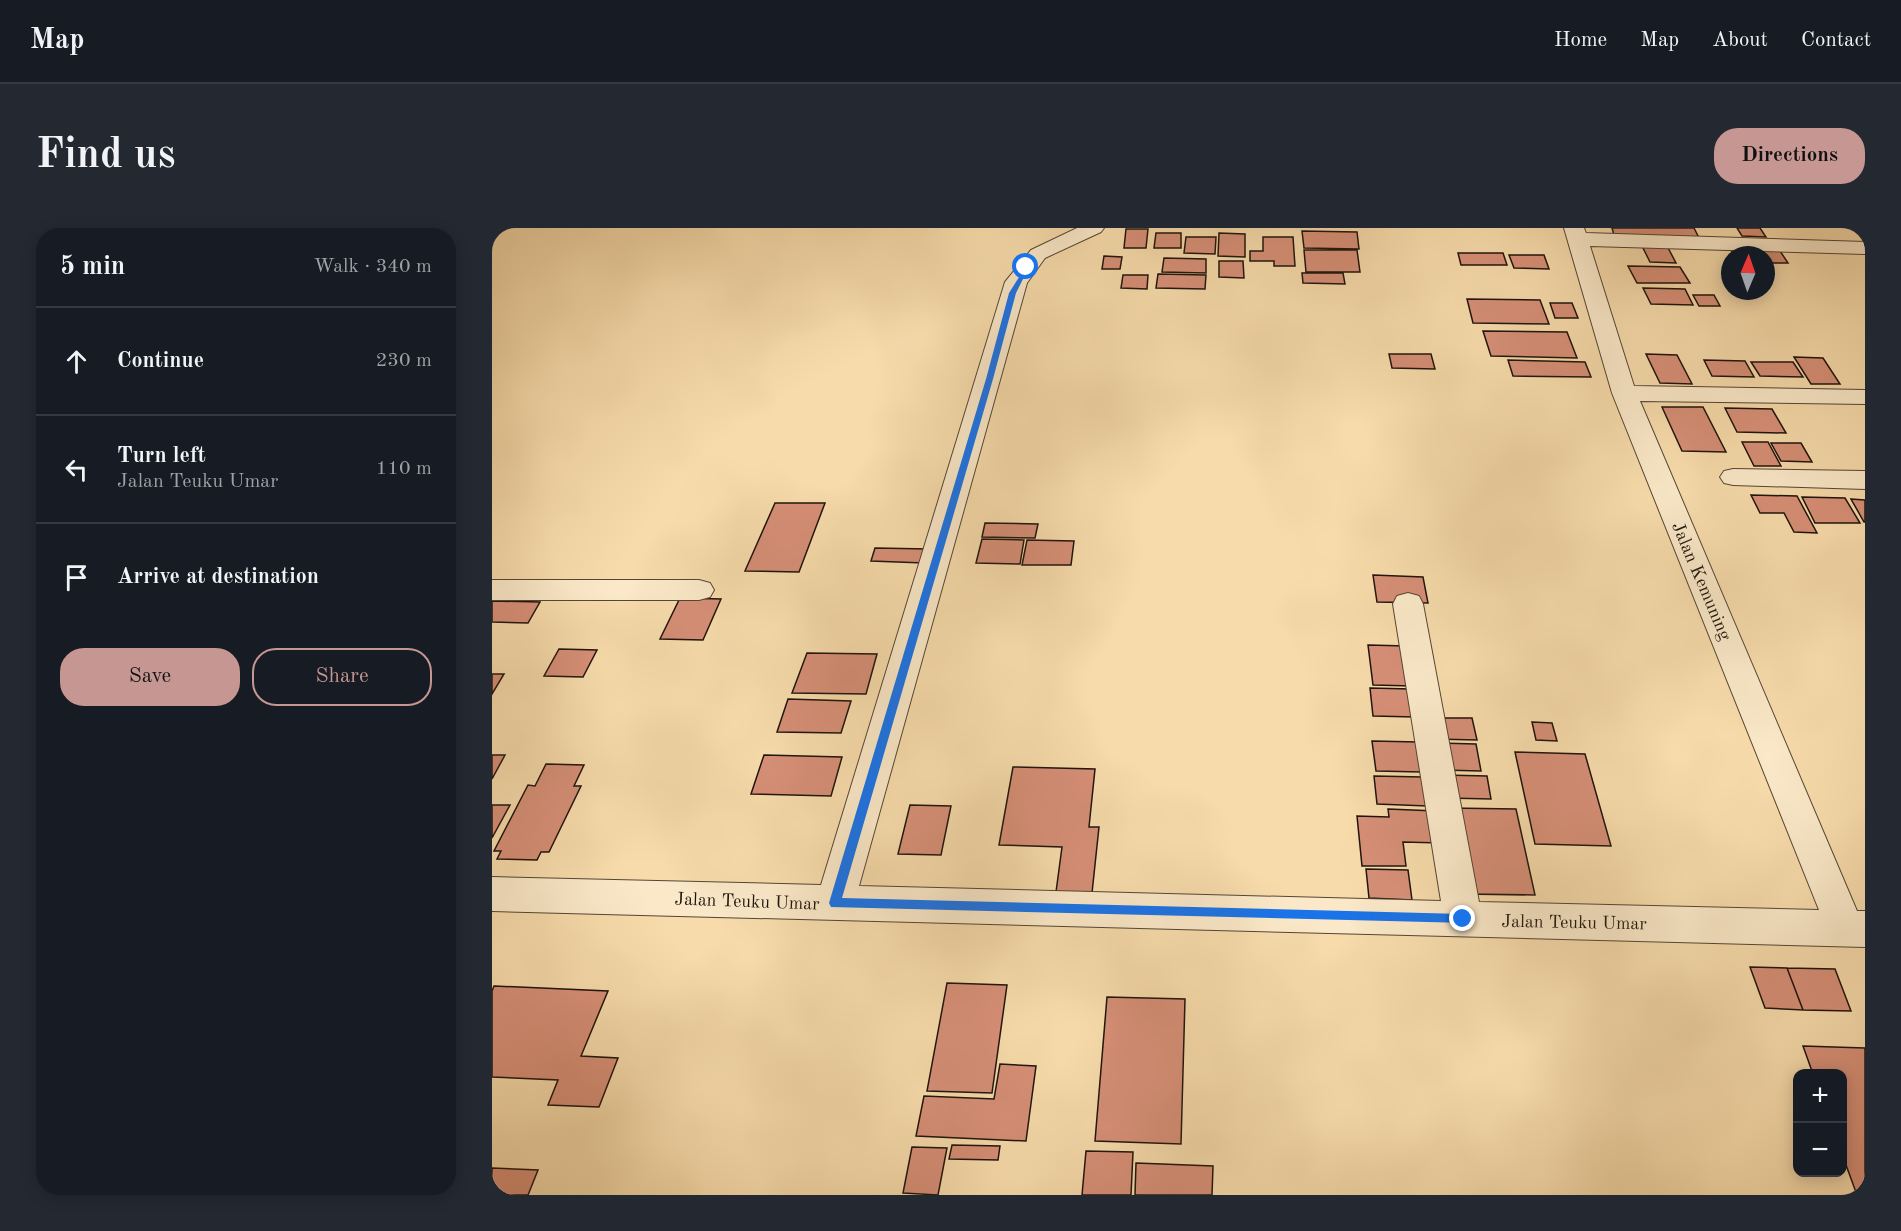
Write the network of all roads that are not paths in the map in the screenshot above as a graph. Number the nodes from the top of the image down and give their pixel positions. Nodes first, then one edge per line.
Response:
1 (1094, 228) edge
2 (1576, 233) edge
3 (1865, 248) edge
4 (1624, 393) junction
5 (1865, 397) edge
6 (1732, 477) dead end
7 (1865, 480) edge
8 (492, 590) edge
9 (699, 590) dead end
10 (1408, 604) dead end
11 (495, 900) edge
12 (835, 903) junction
13 (1463, 919) junction
14 (1855, 928) edge

1 - 12 street
2 - 3 street
2 - 4 street, Jalan Kemuning
4 - 5 street
4 - 14 street, Jalan Kemuning
6 - 7 street
8 - 9 street
10 - 13 street
11 - 12 street, Jalan Teuku Umar
12 - 13 street, Jalan Teuku Umar
13 - 14 street, Jalan Teuku Umar

